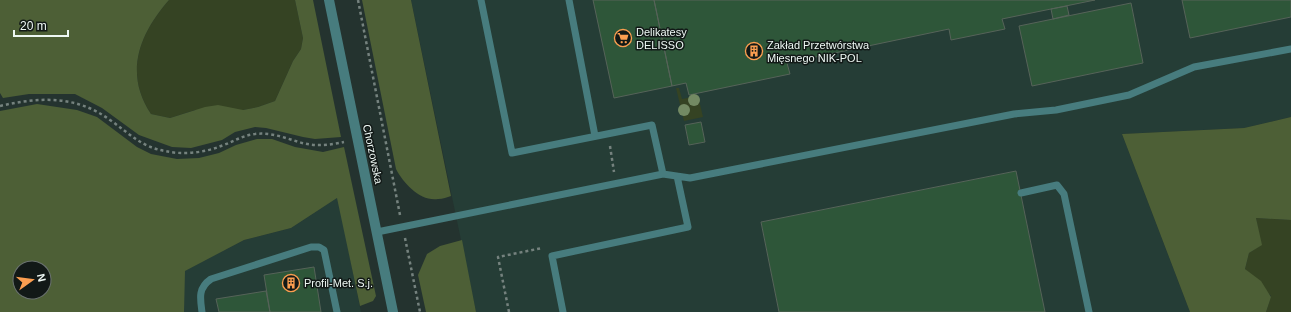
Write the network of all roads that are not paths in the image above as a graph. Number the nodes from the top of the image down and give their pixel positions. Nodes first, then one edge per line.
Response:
1 (329, 0) edge
2 (481, 0) edge
3 (569, 0) edge
4 (1291, 49) edge
5 (595, 136) junction
6 (662, 174) junction
7 (677, 176) junction
8 (1021, 192) dead end
9 (377, 232) junction
10 (202, 312) edge
11 (337, 312) edge
12 (392, 312) edge
13 (563, 312) edge
14 (1089, 312) edge

1 - 9 street, Chorzowska
2 - 5 lane
3 - 5 lane
4 - 7 lane
5 - 6 lane
6 - 7 lane
6 - 9 lane
7 - 13 lane
8 - 14 lane
9 - 12 street, Chorzowska
10 - 11 lane

